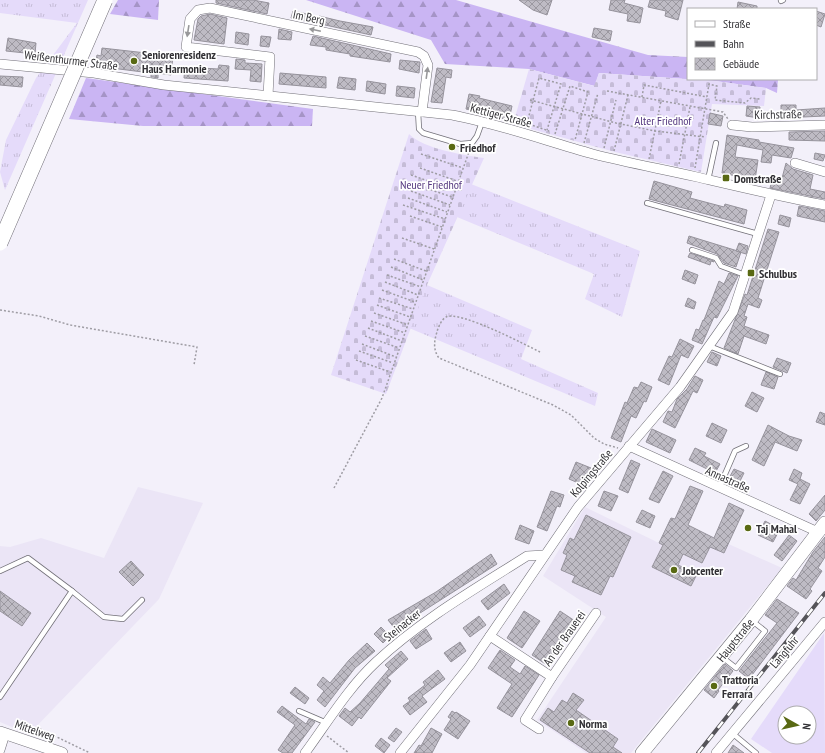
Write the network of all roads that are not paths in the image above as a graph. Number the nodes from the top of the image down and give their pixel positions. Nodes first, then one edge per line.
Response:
1 (95, 0) edge
2 (106, 0) edge
3 (0, 64) edge
4 (164, 85) joint
5 (268, 96) junction
6 (420, 111) junction
7 (482, 121) junction
8 (732, 125) road end
9 (825, 125) edge
10 (716, 143) dead end
11 (795, 163) dead end
12 (825, 172) edge
13 (708, 180) junction
14 (771, 195) junction
15 (647, 203) dead end
16 (825, 205) edge
17 (0, 219) edge
18 (758, 234) junction
19 (0, 243) edge
20 (692, 250) dead end
21 (745, 275) junction
22 (709, 346) junction
23 (780, 374) dead end
24 (746, 446) dead end
25 (627, 448) junction
26 (719, 488) junction
27 (821, 528) edge
28 (544, 555) junction
29 (0, 571) edge
30 (72, 591) junction
31 (142, 600) dead end
32 (596, 613) dead end
33 (752, 620) junction
34 (825, 622) edge
35 (490, 636) junction
36 (722, 657) junction
37 (552, 677) junction
38 (0, 696) edge
39 (299, 711) dead end
40 (327, 723) junction
41 (540, 729) dead end
42 (3, 733) edge
43 (732, 733) junction
44 (0, 750) edge
45 (62, 753) edge
46 (305, 753) edge
47 (400, 753) edge
48 (642, 753) edge
49 (716, 753) edge
50 (756, 753) edge

1 - 17 highway
2 - 19 highway, bridge
3 - 4 street, Weißenthurmer Straße
4 - 5 street, Kettiger Straße
5 - 6 street, Kettiger Straße
6 -> 5 street, Im Berg
6 - 7 street, Kettiger Straße
6 - 7 lane
7 - 13 street, Kettiger Straße
8 - 9 street, Kirchstraße
10 - 13 lane
11 - 12 street
13 - 14 street, Kettiger Straße
14 - 16 street, Kettiger Straße
14 - 18 street, Kolpingstraße
15 - 18 lane
18 - 21 street, Kolpingstraße
20 - 21 lane
21 - 22 street, Kolpingstraße
22 - 23 lane
22 - 25 street, Kolpingstraße
24 - 26 lane
25 - 26 street, Annastraße
25 - 28 street, Kolpingstraße
26 - 27 street, Annastraße
27 - 33 main road, Hauptstraße
28 - 35 street, Kolpingstraße
28 - 40 street, Steinacker
29 - 30 lane
30 - 31 lane
30 - 38 lane
32 - 37 street, An der Brauerei
33 - 36 main road, Hauptstraße
33 - 36 lane
34 - 43 street, Langfuhr
35 - 37 street, An der Brauerei
35 - 47 street, Kolpingstraße
36 - 48 main road, Hauptstraße
37 - 41 street, An der Brauerei
39 - 40 lane
40 - 46 street, Steinacker
42 - 44 street
42 - 45 street, Mittelweg
43 - 49 street, Langfuhr
43 - 50 lane

